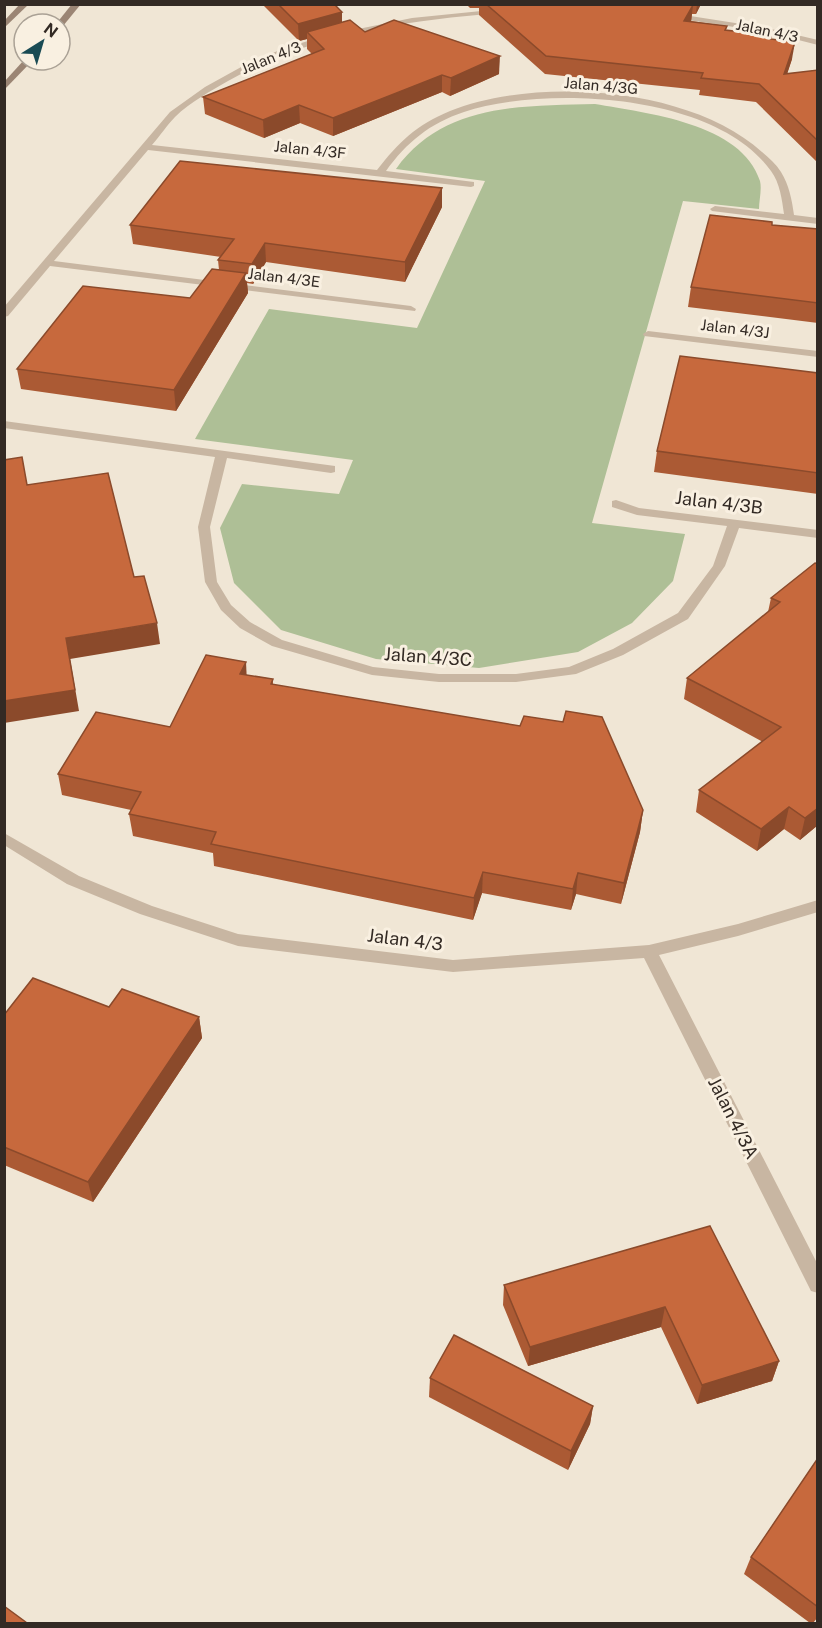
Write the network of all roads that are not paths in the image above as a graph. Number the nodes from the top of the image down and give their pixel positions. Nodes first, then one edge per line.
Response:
1 (25, 4) edge
2 (513, 10) edge
3 (656, 14) edge
4 (4, 26) edge
5 (818, 43) edge
6 (18, 72) edge
7 (4, 88) edge
8 (147, 147) junction
9 (380, 173) junction
10 (471, 184) dead end
11 (715, 209) dead end
12 (789, 218) junction
13 (818, 221) edge
14 (46, 263) junction
15 (411, 309) dead end
16 (4, 314) edge
17 (648, 334) dead end
18 (818, 354) edge
19 (4, 424) edge
20 (222, 454) junction
21 (331, 469) dead end
22 (616, 504) dead end
23 (734, 523) junction
24 (818, 534) edge
25 (4, 838) edge
26 (818, 906) edge
27 (649, 951) junction
28 (818, 1286) edge

1 - 4 main road
2 - 8 street, Jalan 4/3
3 - 5 street, Jalan 4/3
6 - 7 main road
8 - 9 street, Jalan 4/3F
8 - 14 street, Jalan 4/3
9 - 10 street, Jalan 4/3F
9 - 12 street, Jalan 4/3G
11 - 12 street
12 - 13 street
14 - 15 street, Jalan 4/3E
14 - 16 street, Jalan 4/3
17 - 18 street, Jalan 4/3J
19 - 20 street
20 - 21 street
20 - 23 street, Jalan 4/3C
22 - 23 street, Jalan 4/3B
23 - 24 street, Jalan 4/3B
25 - 27 street, Jalan 4/3
26 - 27 street, Jalan 4/3
27 - 28 street, Jalan 4/3A

